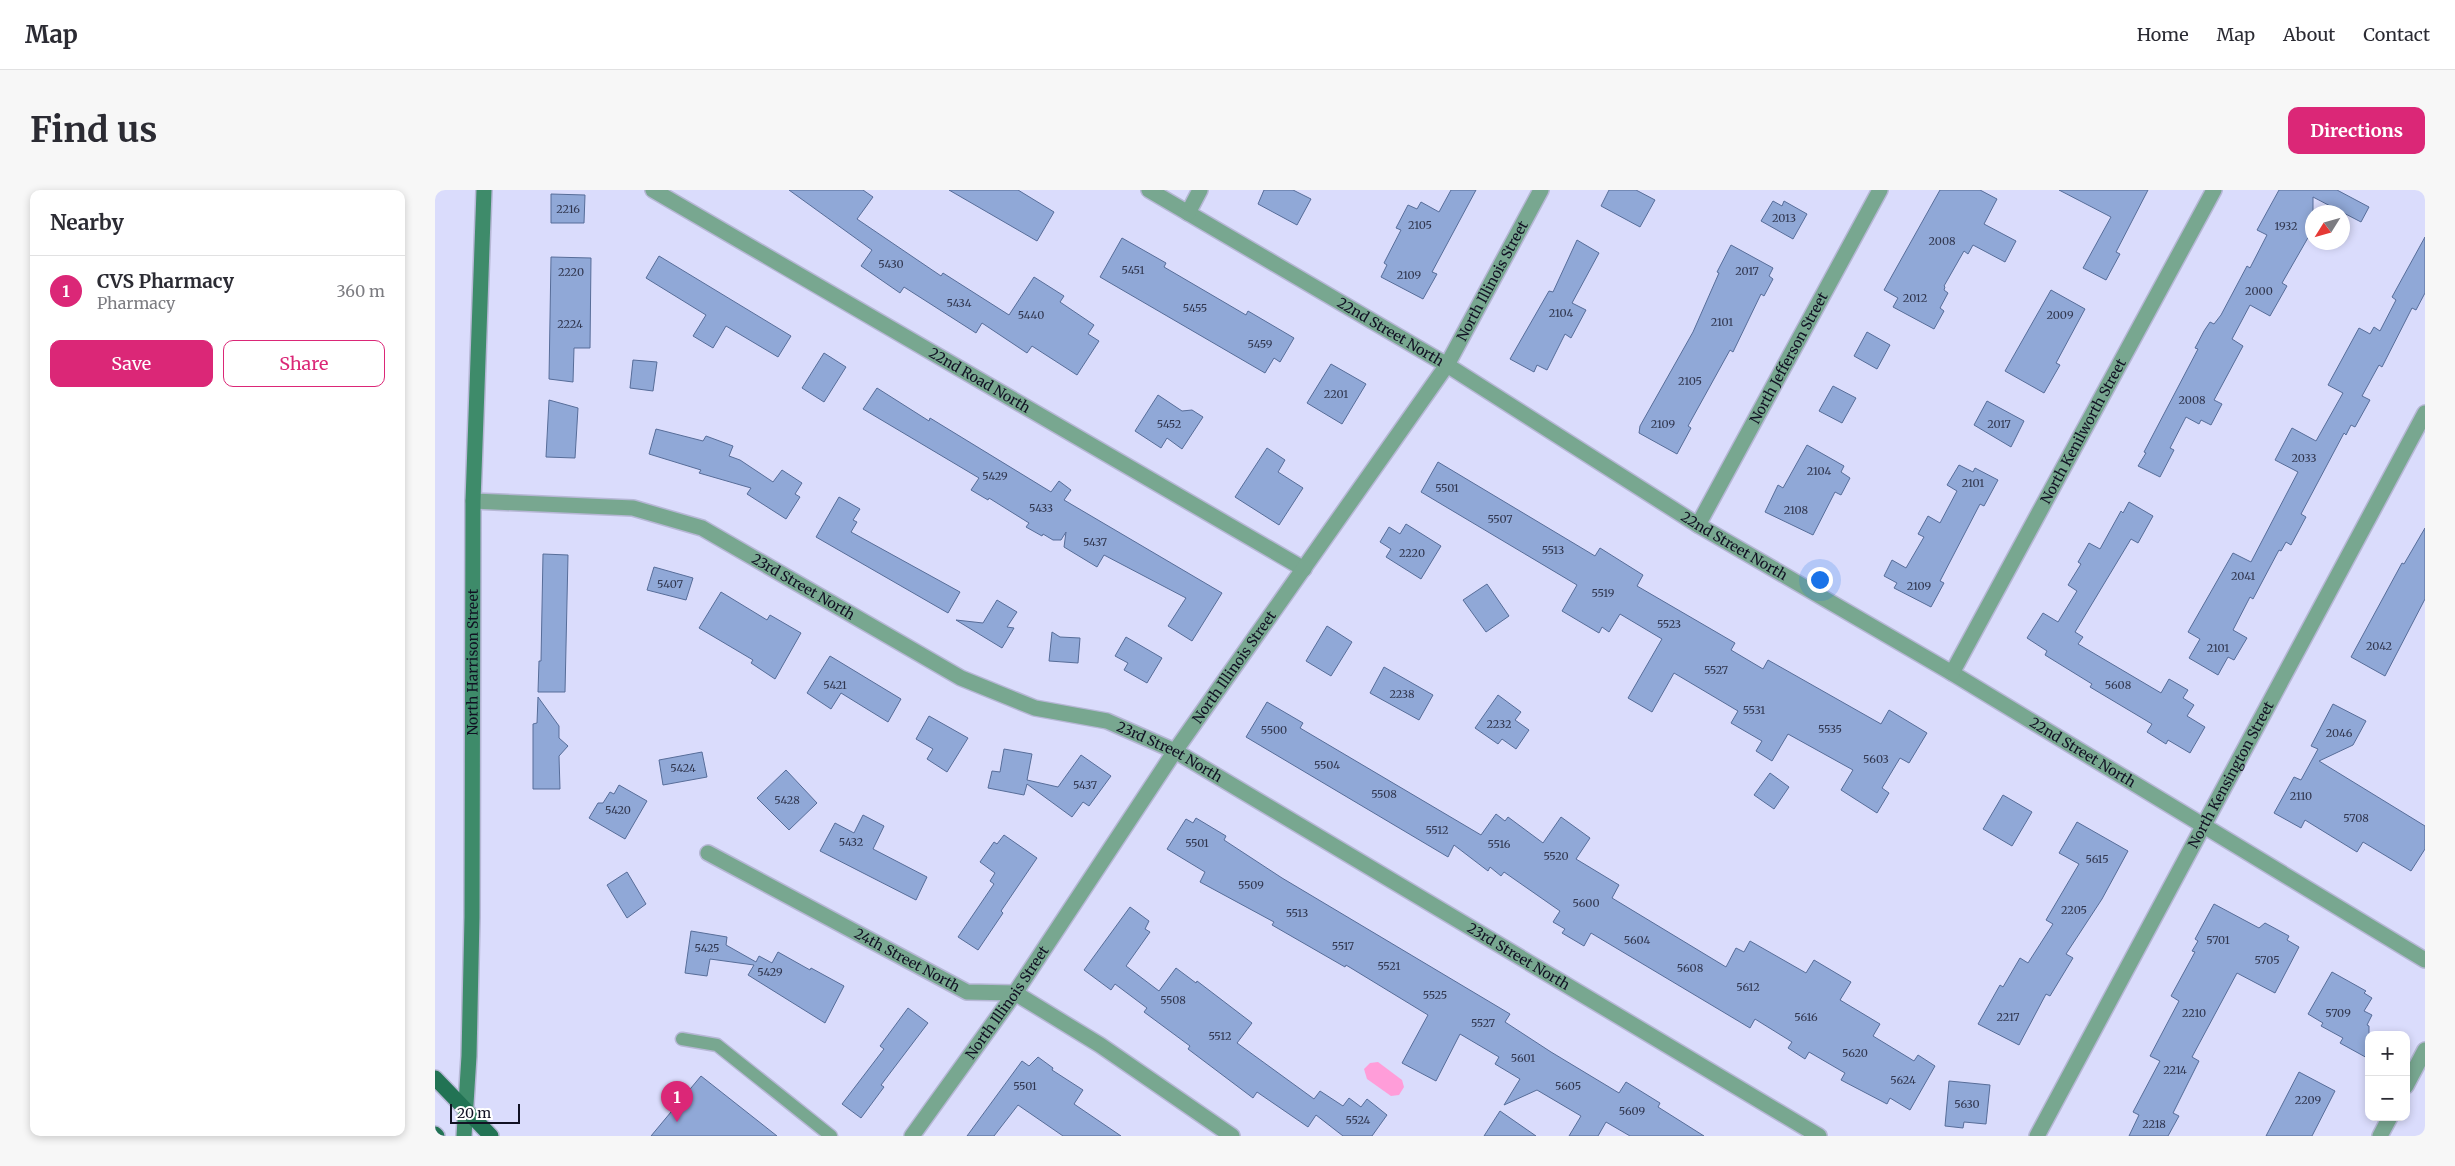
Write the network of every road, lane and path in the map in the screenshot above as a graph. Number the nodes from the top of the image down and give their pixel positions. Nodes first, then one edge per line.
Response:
1 (484, 190) edge
2 (653, 190) edge
3 (1149, 190) edge
4 (1200, 190) edge
5 (1541, 190) edge
6 (1880, 190) edge
7 (2214, 190) edge
8 (1188, 213) junction
9 (1447, 365) junction
10 (2425, 413) edge
11 (473, 501) junction
12 (1698, 525) junction
13 (1304, 569) junction
14 (1952, 673) junction
15 (1175, 752) junction
16 (2205, 825) junction
17 (708, 852) dead end
18 (2425, 960) edge
19 (1015, 993) junction
20 (682, 1038) dead end
21 (2425, 1050) edge
22 (435, 1078) edge
23 (2410, 1078) edge
24 (464, 1110) junction
25 (2388, 1121) edge
26 (464, 1136) edge
27 (491, 1136) edge
28 (831, 1136) edge
29 (912, 1136) edge
30 (1232, 1136) edge
31 (1819, 1136) edge
32 (2037, 1136) edge
33 (2380, 1136) edge

1 - 11 street, North Harrison Street
2 - 13 street, 22nd Road North
3 - 8 street, 22nd Street North
4 - 8 street
5 - 9 street, North Illinois Street
6 - 12 street, North Jefferson Street
7 - 14 street, North Kenilworth Street
8 - 9 street, 22nd Street North
9 - 12 street, 22nd Street North
9 - 13 street, North Illinois Street
10 - 16 street, North Kensington Street
11 - 15 street, 23rd Street North
11 - 24 street, North Harrison Street
12 - 14 street, 22nd Street North
13 - 15 street, North Illinois Street
14 - 16 street, 22nd Street North
15 - 19 street, North Illinois Street
15 - 31 street, 23rd Street North
16 - 18 street, 22nd Street North
16 - 32 street, North Kensington Street
17 - 19 street, 24th Street North
19 - 29 street, North Illinois Street
19 - 30 street, 24th Street North
20 - 28 lane
21 - 23 street
22 - 24 main road
24 - 26 street, North Harrison Street
24 - 27 main road
25 - 33 street

